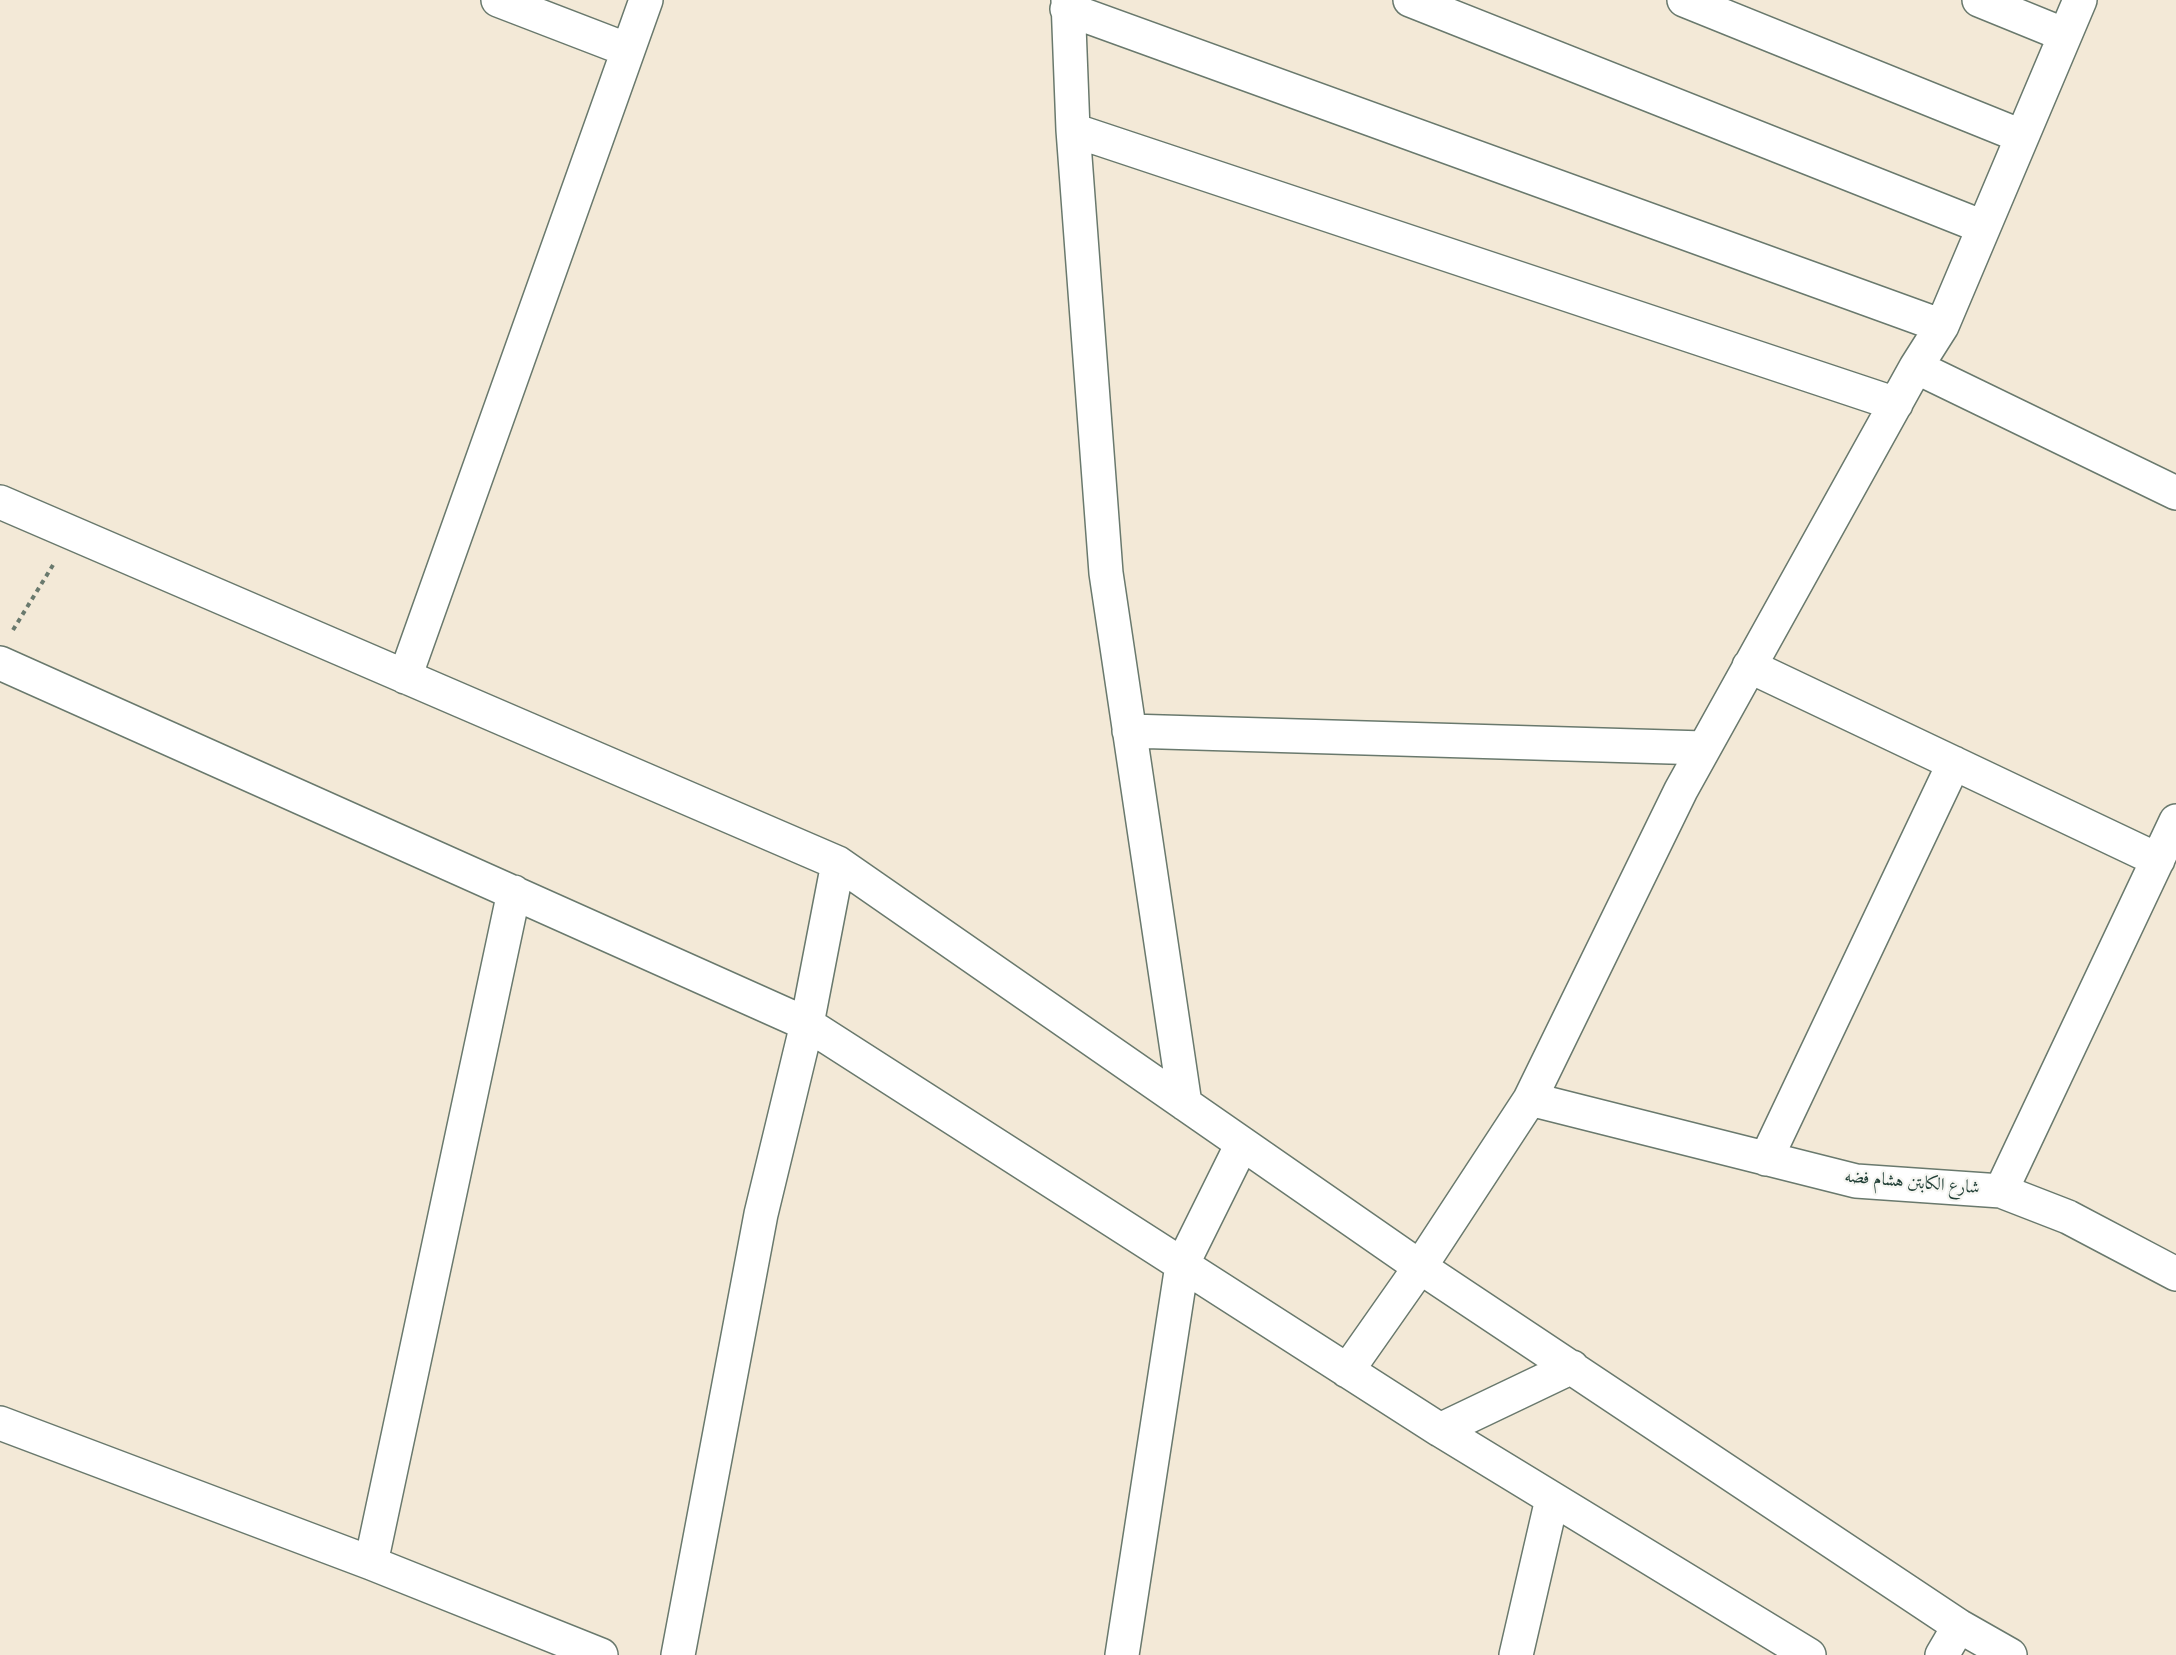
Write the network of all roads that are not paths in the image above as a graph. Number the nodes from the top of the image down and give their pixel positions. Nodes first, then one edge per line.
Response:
1 (498, 0) edge
2 (646, 0) edge
3 (1410, 0) edge
4 (1684, 0) edge
5 (1979, 0) edge
6 (2080, 0) edge
7 (1068, 4) edge
8 (2065, 35) junction
9 (628, 50) junction
10 (1073, 130) junction
11 (2021, 136) junction
12 (1983, 226) junction
13 (1942, 326) junction
14 (1916, 367) junction
15 (1896, 404) junction
16 (2176, 493) edge
17 (0, 502) edge
18 (0, 663) edge
19 (1749, 666) junction
20 (405, 677) junction
21 (1130, 731) junction
22 (1704, 748) junction
23 (1954, 763) junction
24 (2176, 821) edge
25 (2158, 860) junction
26 (838, 863) junction
27 (514, 892) junction
28 (807, 1024) junction
29 (1530, 1099) junction
30 (1185, 1104) junction
31 (1242, 1144) junction
32 (1766, 1159) junction
33 (2001, 1191) junction
34 (1182, 1265) junction
35 (1420, 1268) junction
36 (2176, 1274) edge
37 (1572, 1366) junction
38 (1347, 1371) junction
39 (0, 1423) edge
40 (1440, 1430) junction
41 (1552, 1499) junction
42 (371, 1563) junction
43 (1959, 1626) junction
44 (1123, 1654) edge
45 (601, 1655) edge
46 (678, 1655) edge
47 (1516, 1655) edge
48 (1809, 1655) edge
49 (1942, 1655) edge
50 (2010, 1655) edge

1 - 9 street
2 - 9 street
3 - 12 street
4 - 11 street
5 - 8 street
6 - 8 street
7 - 10 street
7 - 13 street
8 - 11 street
9 - 20 street
10 - 15 street
10 - 21 street
11 - 12 street
12 - 13 street
13 - 14 street
14 - 15 street
14 - 16 street
15 - 19 street
17 - 20 street
18 - 27 street
19 - 22 street
19 - 23 street
20 - 26 street
21 - 22 street
21 - 30 street
22 - 29 street
23 - 25 street
23 - 32 street
24 - 25 street
25 - 33 street
26 - 28 street
26 - 30 street
27 - 28 street
27 - 42 street
28 - 34 street
28 - 46 street
29 - 32 street, شارع الكابتن هشام فضه
29 - 35 street
30 - 31 street
31 - 34 street
31 - 35 street
32 - 33 street, شارع الكابتن هشام فضه
33 - 36 street, شارع الكابتن هشام فضه
34 - 38 street
34 - 44 street
35 - 37 street
35 - 38 street
37 - 40 street
37 - 43 street
38 - 40 street
39 - 42 street
40 - 41 street
41 - 47 street
41 - 48 street
42 - 45 street
43 - 49 street
43 - 50 street

